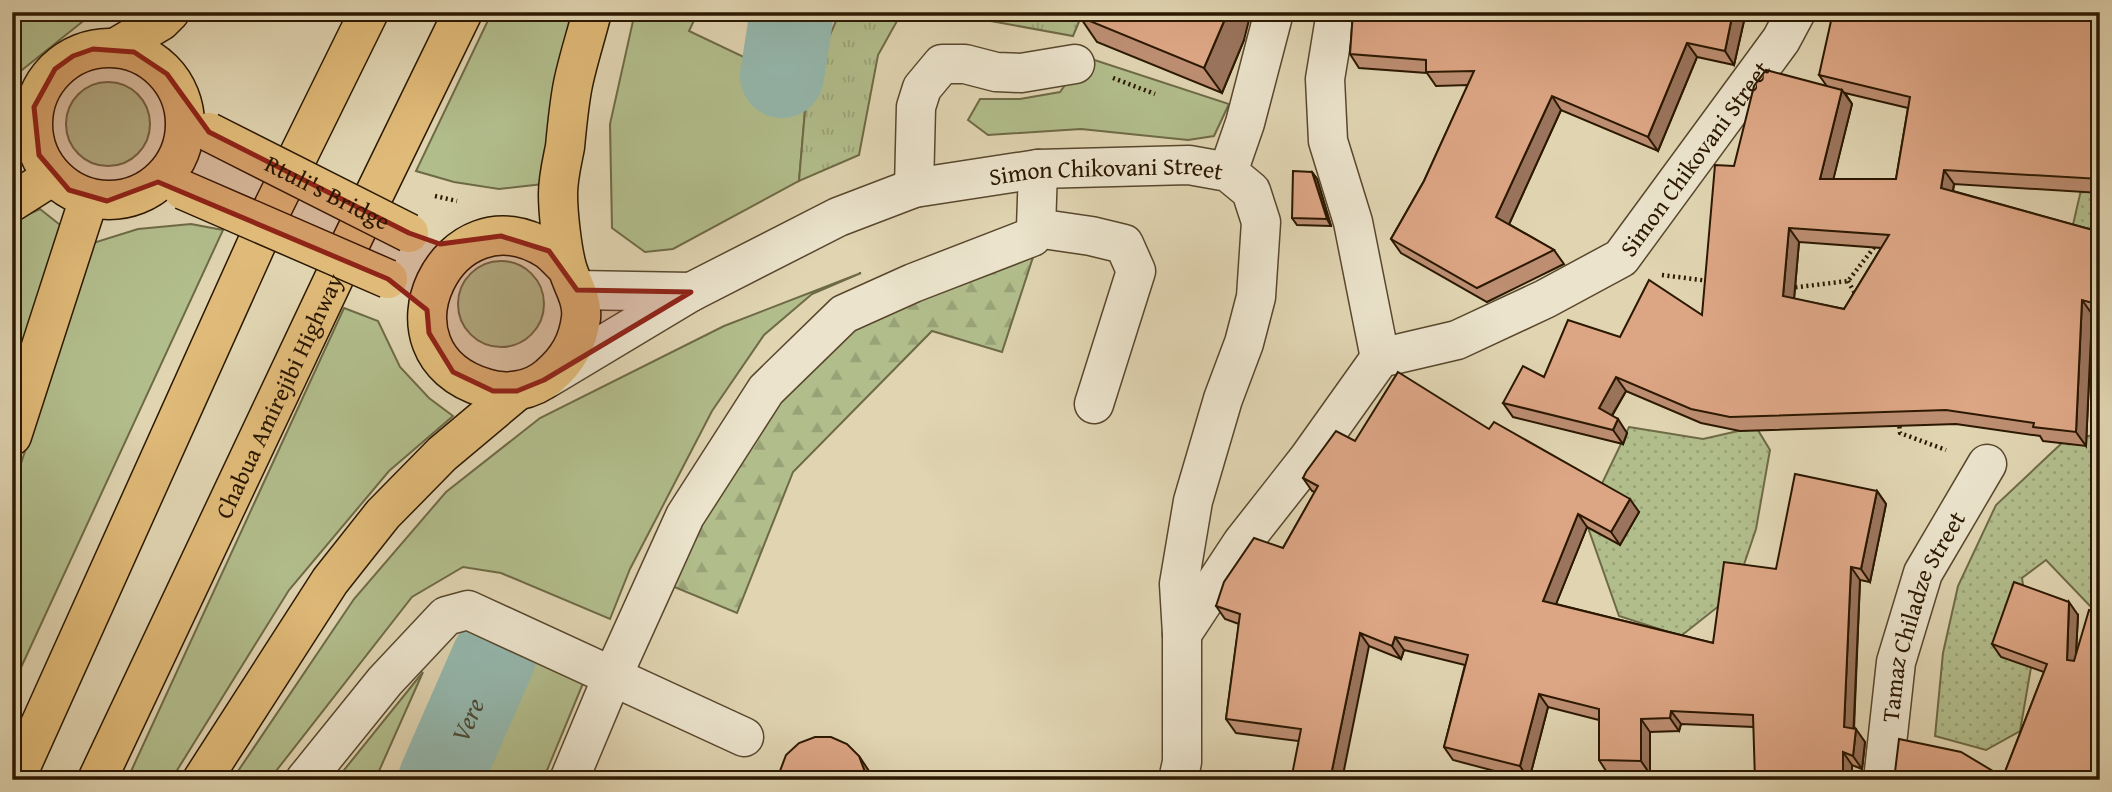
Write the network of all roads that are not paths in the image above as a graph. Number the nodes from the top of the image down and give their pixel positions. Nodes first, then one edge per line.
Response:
1 (170, 12) edge
2 (369, 12) edge
3 (463, 12) edge
4 (592, 12) edge
5 (1274, 12) edge
6 (1336, 12) edge
7 (1796, 12) edge
8 (115, 48) junction
9 (1075, 64) dead end
10 (177, 91) junction
11 (23, 114) edge
12 (1038, 170) junction
13 (1228, 172) junction
14 (52, 176) junction
15 (170, 186) junction
16 (914, 188) junction
17 (89, 198) junction
18 (12, 201) edge
19 (1036, 229) junction
20 (501, 236) junction
21 (572, 279) junction
22 (691, 292) junction
23 (427, 310) junction
24 (1380, 358) junction
25 (531, 386) junction
26 (1094, 404) dead end
27 (12, 436) edge
28 (1987, 464) road end
29 (1182, 634) junction
30 (613, 675) junction
31 (744, 737) dead end
32 (15, 780) edge
33 (97, 780) edge
34 (202, 780) edge
35 (305, 780) edge
36 (569, 780) edge
37 (1178, 780) edge
38 (1883, 780) edge

1 - 8 main road
2 - 32 main road
3 - 33 main road, Chabua Amirejibi Highway
4 - 21 main road
5 - 13 street
6 - 24 street
7 - 24 street, Simon Chikovani Street
8 - 10 main road
8 - 11 main road
9 - 16 street
10 - 15 main road
10 - 20 main road, Rtuli's Bridge, bridge
11 - 14 main road
12 - 13 street, Simon Chikovani Street
12 - 16 street, Simon Chikovani Street
12 - 19 street
13 - 29 street, Simon Chikovani Street
14 - 17 main road
14 - 18 main road
15 - 17 main road
15 - 23 main road, bridge
16 - 22 street, Simon Chikovani Street
17 - 27 main road
19 - 26 street
19 - 30 street
20 - 21 main road
20 - 23 main road
21 - 22 street
21 - 25 main road
22 - 25 street, Simon Chikovani Street
23 - 25 main road
24 - 29 street
25 - 34 main road
28 - 38 street, Tamaz Chiladze Street
29 - 37 street, Simon Chikovani Street
30 - 31 street
30 - 35 street
30 - 36 street

